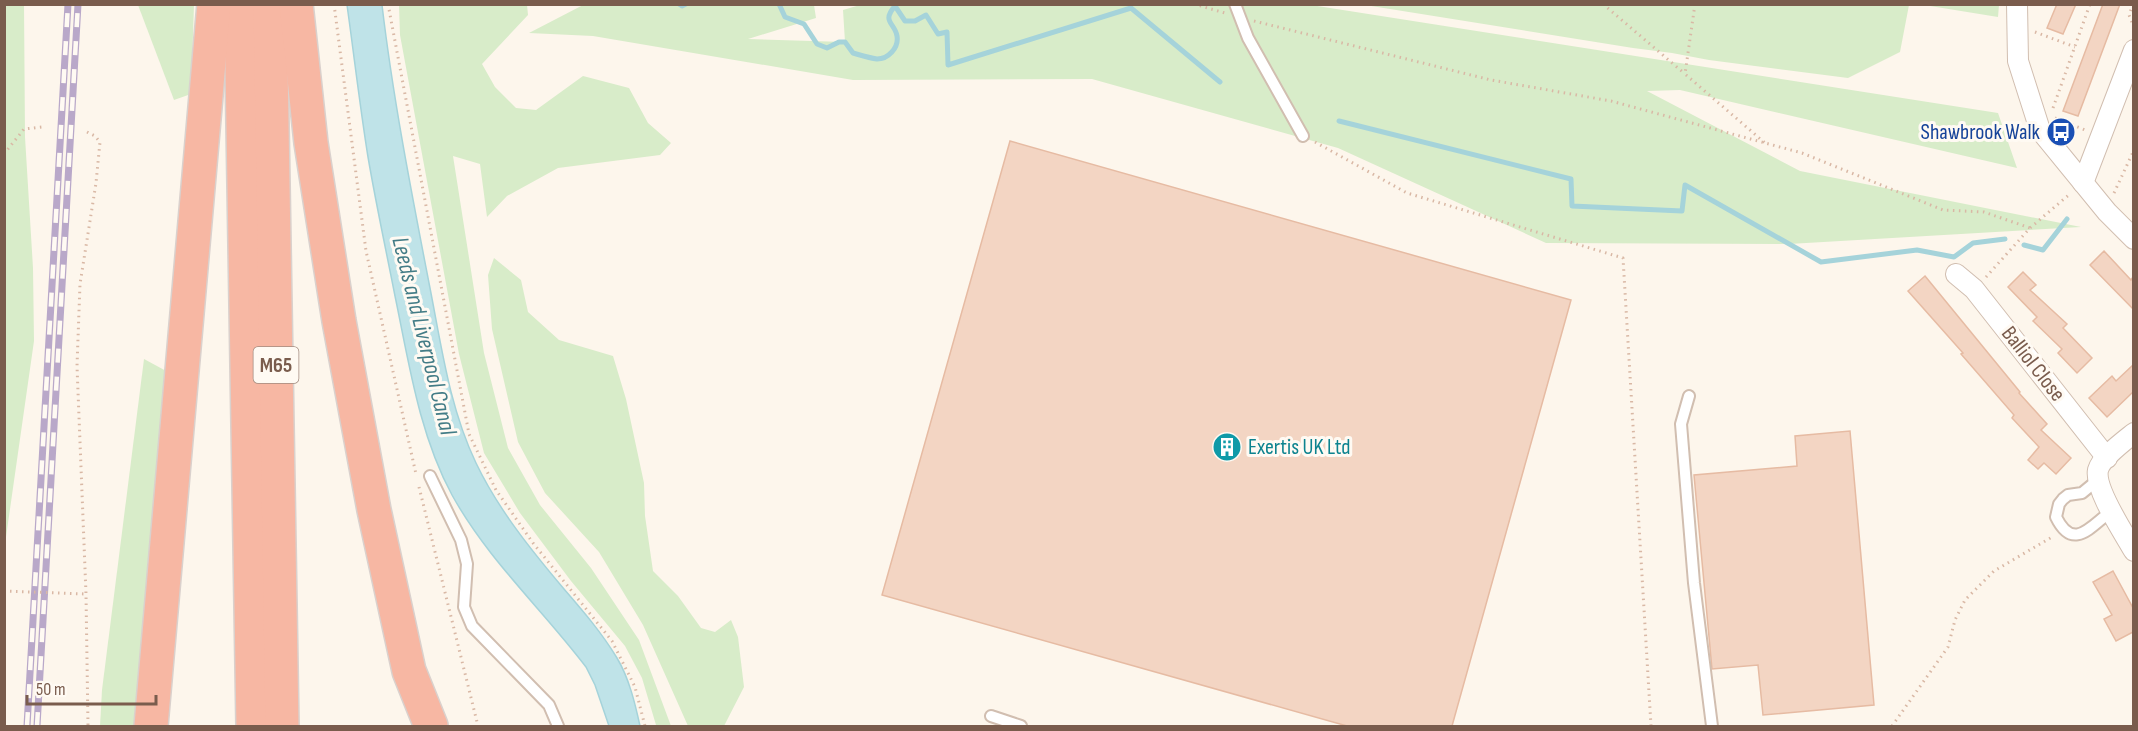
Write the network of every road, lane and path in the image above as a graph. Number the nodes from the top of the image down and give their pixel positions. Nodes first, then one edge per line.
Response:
1 (214, 4) edge
2 (241, 4) edge
3 (270, 4) edge
4 (296, 4) edge
5 (334, 4) edge
6 (388, 4) edge
7 (1194, 4) edge
8 (1235, 4) edge
9 (1603, 4) edge
10 (1695, 4) edge
11 (2018, 4) edge
12 (2090, 4) edge
13 (2133, 4) edge
14 (1240, 17) junction
15 (2133, 27) edge
16 (2028, 30) dead end
17 (2075, 47) junction
18 (2133, 50) edge
19 (1685, 74) junction
20 (42, 128) dead end
21 (87, 132) dead end
22 (1303, 136) joint
23 (2100, 136) junction
24 (1766, 144) junction
25 (2133, 150) edge
26 (4, 154) edge
27 (2082, 183) junction
28 (2107, 212) junction
29 (2030, 228) junction
30 (2133, 239) edge
31 (1956, 274) dead end
32 (1974, 289) junction
33 (1689, 396) dead end
34 (2133, 433) edge
35 (2107, 458) junction
36 (430, 476) dead end
37 (2099, 482) junction
38 (2112, 510) junction
39 (2063, 530) junction
40 (2133, 550) edge
41 (4, 591) edge
42 (86, 594) junction
43 (991, 716) dead end
44 (88, 726) edge
45 (152, 726) edge
46 (253, 726) edge
47 (282, 726) edge
48 (431, 726) edge
49 (478, 726) edge
50 (558, 726) edge
51 (645, 726) edge
52 (1021, 726) edge
53 (1651, 726) edge
54 (1712, 726) edge
55 (1892, 726) edge

1 - 45 highway
2 - 46 highway, M65
3 - 47 highway, M65
4 - 48 highway
5 - 49 path
6 - 51 path
7 - 14 path
8 - 14 lane
9 - 19 path
10 - 19 path
11 - 27 street
12 - 17 path
13 - 15 path
14 - 22 lane
14 - 24 path
16 - 17 path
17 - 23 path
18 - 23 street
19 - 24 path
20 - 26 path
21 - 42 path
22 - 53 path
23 - 27 street
24 - 29 path
25 - 28 path
27 - 28 street
27 - 29 path
28 - 30 street
29 - 32 path
31 - 32 street, Balliol Close
32 - 35 street, Balliol Close
33 - 54 lane
34 - 35 street
35 - 37 street
36 - 50 lane
37 - 38 street
37 - 39 lane
38 - 39 lane
38 - 40 street
39 - 55 path
41 - 42 path, bridge
42 - 44 path
43 - 52 lane

